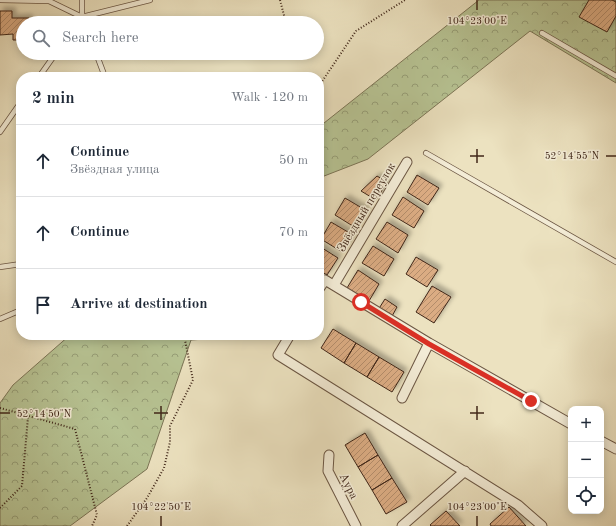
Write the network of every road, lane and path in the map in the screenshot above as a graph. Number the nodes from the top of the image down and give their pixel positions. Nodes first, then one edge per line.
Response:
1 (0, 0) edge
2 (82, 0) edge
3 (150, 0) edge
4 (280, 0) edge
5 (405, 0) edge
6 (80, 16) edge
7 (82, 16) edge
8 (86, 16) edge
9 (284, 16) edge
10 (542, 33) dead end
11 (51, 60) edge
12 (99, 60) edge
13 (43, 72) edge
14 (103, 72) edge
15 (616, 76) edge
16 (324, 79) edge
17 (16, 109) edge
18 (0, 132) edge
19 (426, 153) dead end
20 (407, 162) dead end
21 (616, 262) edge
22 (16, 265) edge
23 (0, 267) edge
24 (324, 284) edge
25 (334, 286) junction
26 (16, 312) edge
27 (0, 319) edge
28 (185, 340) edge
29 (287, 340) edge
30 (429, 344) junction
31 (402, 398) dead end
32 (0, 408) edge
33 (28, 417) junction
34 (568, 422) edge
35 (603, 442) edge
36 (616, 449) edge
37 (329, 455) dead end
38 (465, 471) junction
39 (0, 508) edge
40 (92, 526) edge
41 (127, 526) edge
42 (356, 526) edge
43 (402, 526) edge
44 (542, 526) edge

1 - 6 lane
2 - 7 lane
3 - 8 lane
4 - 9 path
5 - 16 path
10 - 15 lane
11 - 13 lane
12 - 14 lane
17 - 18 lane
19 - 21 lane
20 - 25 street, Звёздный переулок
22 - 23 lane
24 - 25 street
25 - 30 street
26 - 27 lane
28 - 41 path
29 - 38 street
30 - 31 street
30 - 34 street
32 - 33 path
33 - 39 path
33 - 40 path
35 - 36 street
37 - 42 street, Аура
38 - 43 street
38 - 44 street

